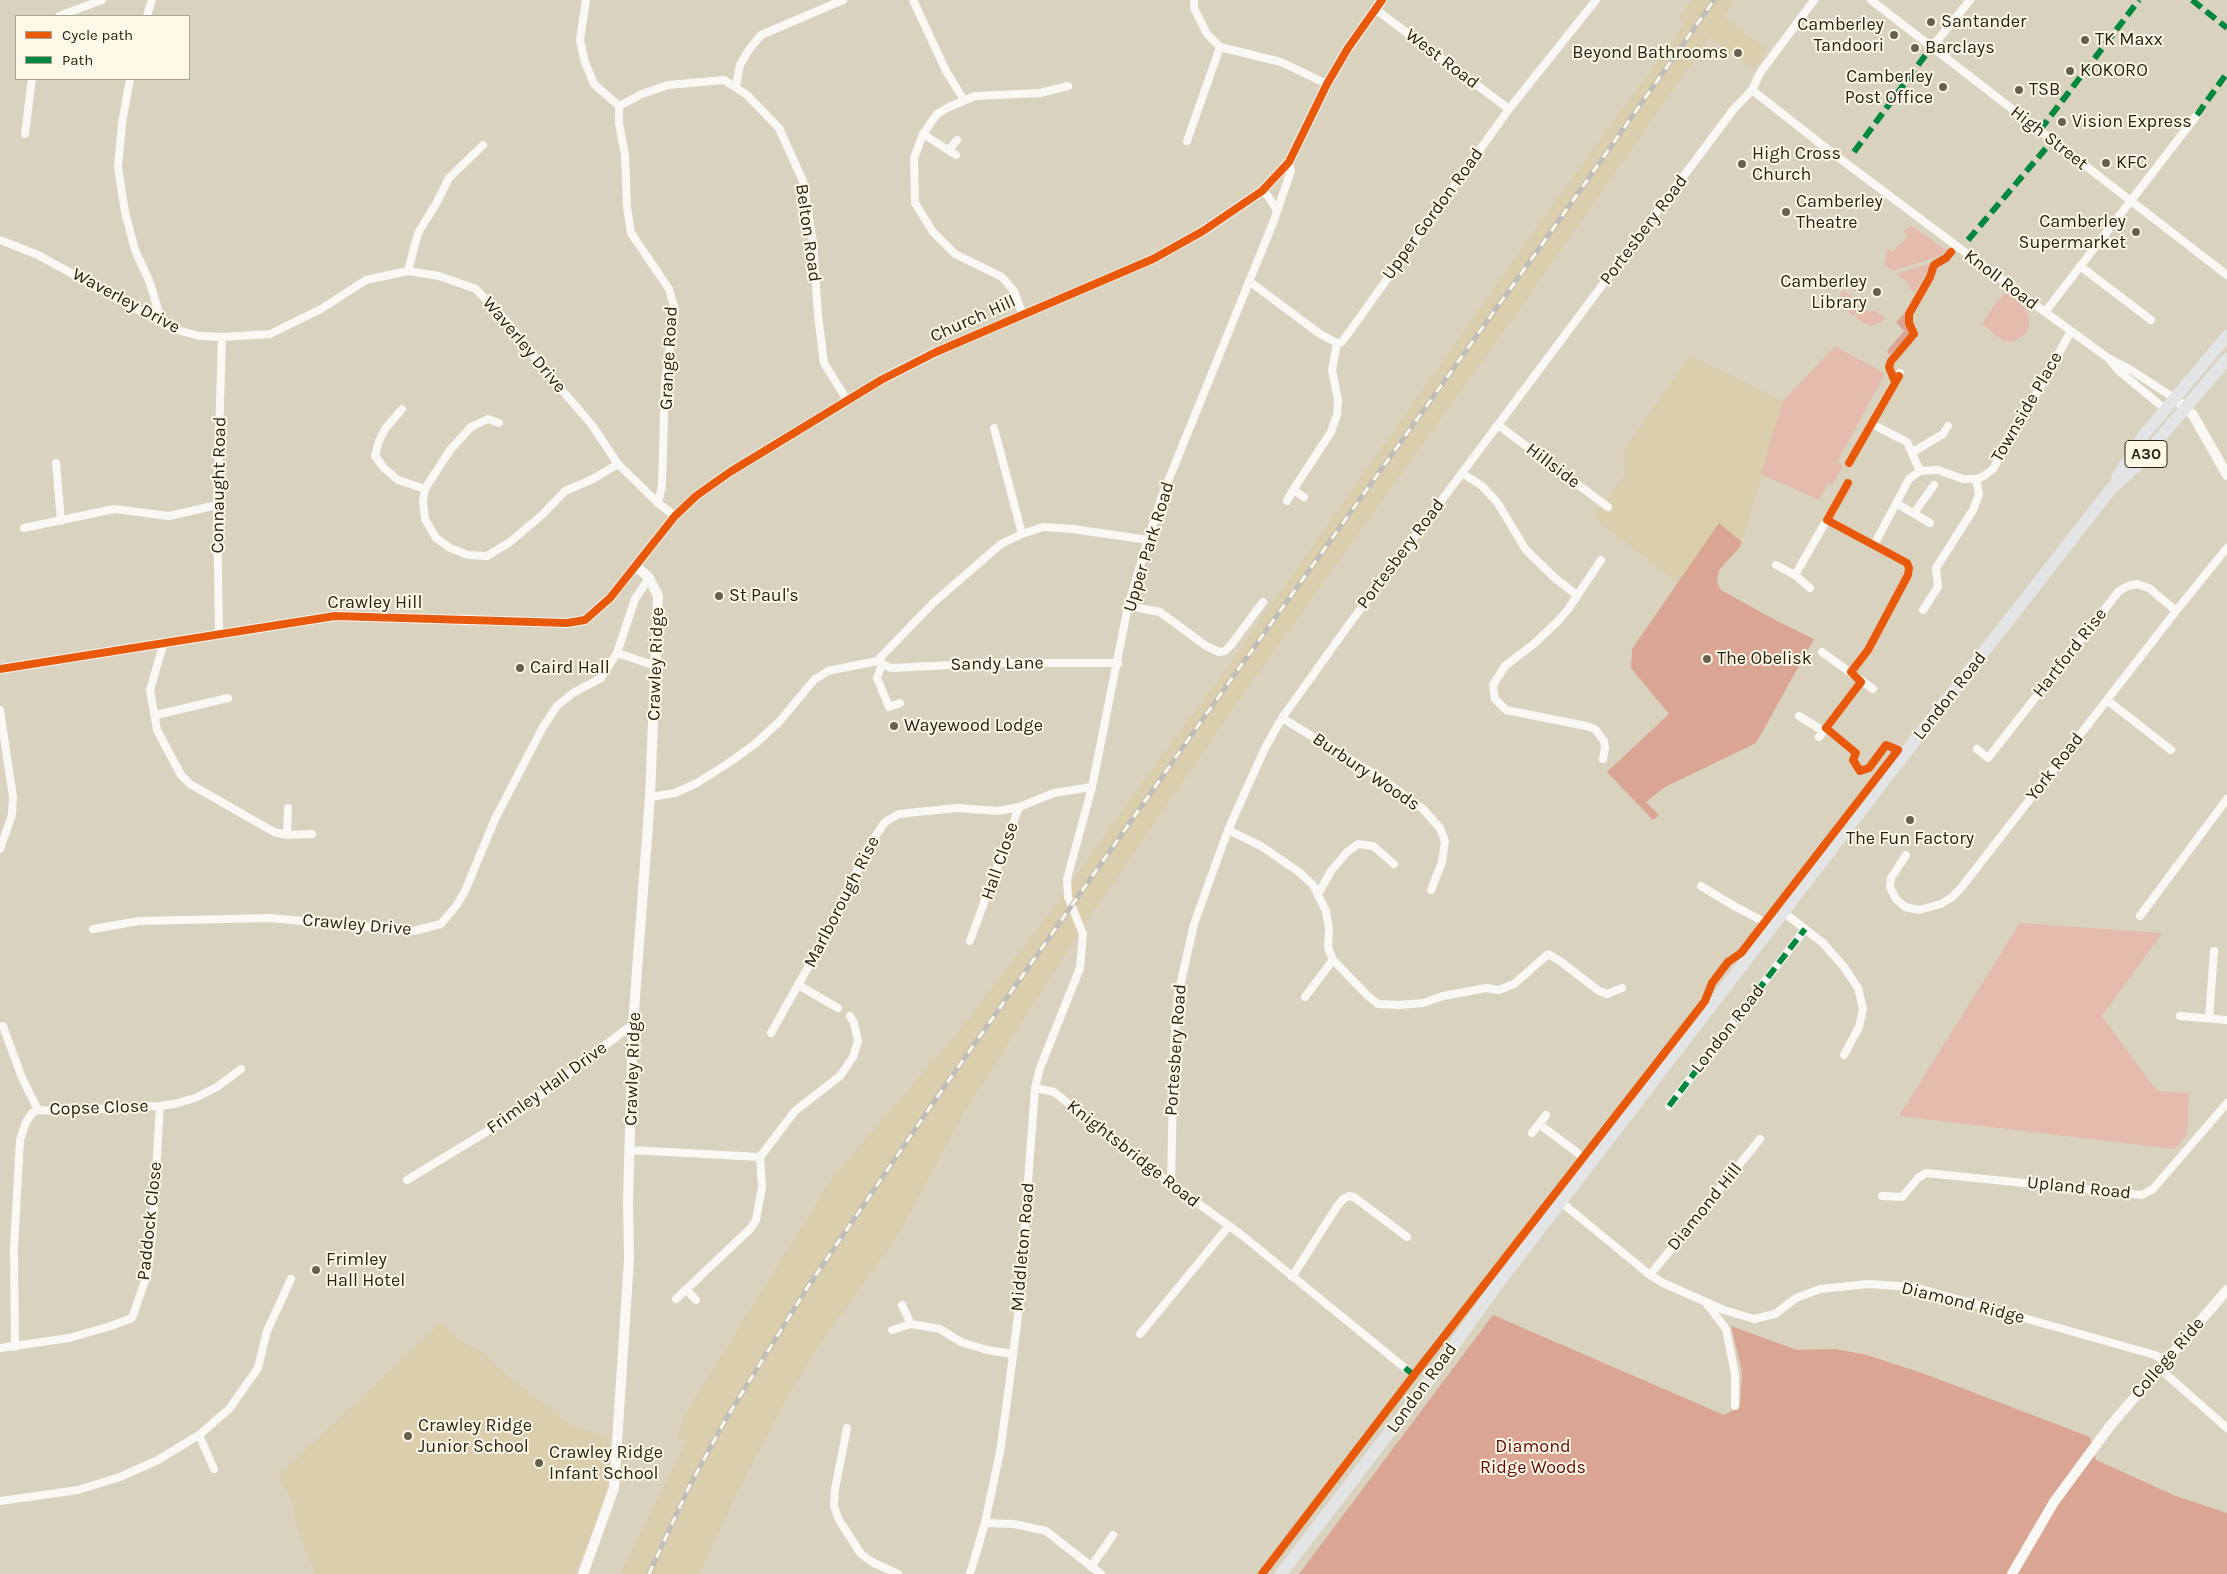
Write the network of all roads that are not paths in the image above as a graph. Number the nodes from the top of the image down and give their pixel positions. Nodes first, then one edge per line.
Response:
1 (102, 0) edge
2 (152, 0) edge
3 (586, 0) edge
4 (843, 0) edge
5 (913, 0) edge
6 (1194, 0) edge
7 (1382, 0) edge
8 (1596, 0) edge
9 (1871, 0) edge
10 (1970, 0) edge
11 (1813, 1) edge
12 (1374, 9) junction
13 (62, 15) edge
14 (147, 15) edge
15 (1220, 47) junction
16 (1932, 47) junction
17 (32, 80) edge
18 (130, 80) edge
19 (1327, 84) junction
20 (736, 86) junction
21 (1068, 86) dead end
22 (1752, 90) junction
23 (964, 100) junction
24 (619, 106) junction
25 (1509, 109) junction
26 (2196, 115) dead end
27 (25, 134) dead end
28 (923, 134) junction
29 (957, 140) dead end
30 (1187, 141) dead end
31 (482, 145) dead end
32 (949, 150) junction
33 (956, 156) dead end
34 (1289, 162) junction
35 (1262, 191) junction
36 (2130, 200) junction
37 (1277, 211) junction
38 (0, 240) edge
39 (2080, 266) junction
40 (408, 271) junction
41 (2227, 275) edge
42 (1250, 281) junction
43 (2045, 312) junction
44 (1022, 314) junction
45 (2151, 320) dead end
46 (162, 323) junction
47 (2071, 332) junction
48 (2227, 336) edge
49 (222, 337) junction
50 (1337, 343) junction
51 (2108, 358) junction
52 (2227, 359) edge
53 (1900, 373) dead end
54 (2174, 398) junction
55 (847, 400) junction
56 (402, 409) dead end
57 (2165, 409) junction
58 (2182, 412) junction
59 (499, 423) dead end
60 (1872, 424) junction
61 (1498, 425) junction
62 (1948, 426) dead end
63 (994, 428) dead end
64 (1912, 452) junction
65 (1849, 462) dead end
66 (56, 463) dead end
67 (618, 464) junction
68 (1920, 471) junction
69 (1462, 473) junction
70 (2227, 475) edge
71 (1976, 479) junction
72 (1848, 483) dead end
73 (1934, 485) dead end
74 (425, 489) junction
75 (2111, 489) junction
76 (1293, 490) junction
77 (1304, 497) dead end
78 (1287, 501) dead end
79 (658, 503) junction
80 (1896, 503) junction
81 (217, 504) junction
82 (1608, 507) dead end
83 (1914, 513) junction
84 (675, 516) junction
85 (61, 520) junction
86 (1827, 520) junction
87 (1930, 523) dead end
88 (24, 528) dead end
89 (1022, 534) junction
90 (1148, 540) junction
91 (1874, 545) junction
92 (2227, 548) edge
93 (1601, 560) dead end
94 (1776, 565) dead end
95 (636, 566) junction
96 (1795, 575) junction
97 (649, 578) junction
98 (1810, 588) dead end
99 (1577, 595) junction
100 (1262, 602) dead end
101 (1128, 606) junction
102 (1923, 610) dead end
103 (2176, 611) junction
104 (218, 634) junction
105 (164, 642) junction
106 (1822, 652) dead end
107 (617, 653) junction
108 (879, 663) junction
109 (1118, 663) junction
110 (656, 666) junction
111 (0, 669) edge
112 (1851, 672) junction
113 (1862, 682) junction
114 (1872, 689) dead end
115 (228, 698) dead end
116 (2107, 700) junction
117 (900, 703) dead end
118 (0, 710) edge
119 (156, 714) junction
120 (1800, 716) dead end
121 (1282, 718) junction
122 (1823, 732) junction
123 (3, 745) edge
124 (1977, 748) dead end
125 (2172, 750) dead end
126 (1856, 753) dead end
127 (1603, 759) dead end
128 (1092, 788) junction
129 (650, 797) junction
130 (2227, 799) edge
131 (1019, 807) junction
132 (288, 808) dead end
133 (1228, 830) junction
134 (312, 834) dead end
135 (287, 835) junction
136 (0, 849) edge
137 (1906, 855) dead end
138 (1394, 864) dead end
139 (1701, 886) dead end
140 (1431, 890) dead end
141 (1318, 894) junction
142 (1068, 897) joint
143 (1784, 912) junction
144 (2140, 916) dead end
145 (1772, 926) junction
146 (93, 929) dead end
147 (1805, 929) junction
148 (970, 941) dead end
149 (2214, 951) dead end
150 (1334, 960) junction
151 (798, 986) junction
152 (1622, 988) dead end
153 (1305, 997) dead end
154 (838, 1008) dead end
155 (850, 1016) dead end
156 (2180, 1016) dead end
157 (2209, 1018) junction
158 (2227, 1020) edge
159 (633, 1024) junction
160 (3, 1026) dead end
161 (771, 1033) dead end
162 (1844, 1055) dead end
163 (241, 1069) dead end
164 (1035, 1088) junction
165 (2227, 1103) edge
166 (160, 1106) junction
167 (1669, 1106) dead end
168 (38, 1110) junction
169 (1546, 1115) dead end
170 (1539, 1124) junction
171 (1532, 1133) dead end
172 (1760, 1139) dead end
173 (630, 1150) junction
174 (760, 1157) junction
175 (1590, 1163) junction
176 (407, 1180) dead end
177 (1171, 1183) junction
178 (1882, 1196) dead end
179 (1902, 1197) junction
180 (1911, 1199) dead end
181 (1561, 1202) junction
182 (1228, 1227) junction
183 (1407, 1237) dead end
184 (1650, 1275) junction
185 (1292, 1277) junction
186 (291, 1279) dead end
187 (686, 1289) junction
188 (2227, 1290) edge
189 (676, 1299) dead end
190 (696, 1300) dead end
191 (1706, 1302) junction
192 (902, 1305) dead end
193 (911, 1324) junction
194 (892, 1330) dead end
195 (1140, 1334) dead end
196 (15, 1347) junction
197 (0, 1348) edge
198 (1013, 1354) junction
199 (2162, 1365) junction
200 (1405, 1368) dead end
201 (1735, 1406) dead end
202 (847, 1428) dead end
203 (2227, 1428) edge
204 (200, 1435) junction
205 (214, 1469) dead end
206 (0, 1501) edge
207 (985, 1523) junction
208 (1113, 1535) dead end
209 (1091, 1567) junction
210 (583, 1574) edge
211 (898, 1574) edge
212 (970, 1574) edge
213 (1101, 1574) edge
214 (1281, 1574) edge
215 (2012, 1574) edge

1 - 13 street
2 - 14 street
3 - 24 street
4 - 20 street
5 - 23 street
6 - 15 street
7 - 12 street, Upper Park Road
8 - 25 street, Upper Gordon Road
9 - 16 street, High Street
10 - 16 street
11 - 22 street, Portesbery Road
12 - 19 street, Upper Park Road
12 - 25 street, West Road
15 - 19 street
15 - 30 street
16 - 36 street, High Street
17 - 27 street
18 - 46 street
19 - 34 street, Upper Park Road
20 - 24 street
20 - 55 street, Belton Road
21 - 23 street
22 - 43 street, Knoll Road
22 - 61 street, Portesbery Road
23 - 28 street
24 - 79 street, Grange Road
25 - 50 street, Upper Gordon Road
26 - 36 street
28 - 32 street
28 - 44 street
29 - 32 street
31 - 40 street
32 - 33 street
34 - 35 street, Church Hill
34 - 37 street, Upper Park Road
35 - 37 street
35 - 44 street, Church Hill
36 - 39 street
36 - 41 street, High Street
37 - 42 street, Upper Park Road
38 - 46 street, Waverley Drive
39 - 43 street
39 - 45 street
40 - 49 street, Waverley Drive
40 - 67 street, Waverley Drive
42 - 50 street
42 - 90 street, Upper Park Road
43 - 47 street, Knoll Road
44 - 55 street, Church Hill
46 - 49 street, Waverley Drive
47 - 51 street, Knoll Road
47 - 71 street, Townside Place
48 - 54 main road, London Road / A30
49 - 81 street, Connaught Road
50 - 76 street
51 - 54 street, Knoll Road
51 - 57 street, Knoll Road
52 - 58 main road, London Road / A30
53 - 60 street
54 - 57 main road, London Road / A30
54 - 58 street
55 - 84 street, Church Hill
56 - 74 street
57 - 58 street
57 - 75 main road, London Road / A30
58 - 70 street
58 - 75 main road, London Road / A30
59 - 74 street
60 - 64 street
60 - 65 street
61 - 69 street, Portesbery Road
61 - 82 street, Hillside
62 - 64 street
63 - 89 street
64 - 68 street
66 - 85 street
67 - 74 street
67 - 79 street, Waverley Drive
68 - 71 street, Townside Place
68 - 80 street
69 - 99 street
69 - 121 street, Portesbery Road
71 - 102 street
72 - 86 street
73 - 83 street
75 - 143 main road, London Road / A30
76 - 77 street
76 - 78 street
79 - 84 street, Waverley Drive
80 - 83 street
80 - 91 street
81 - 85 street
81 - 104 street, Connaught Road
83 - 87 street
84 - 95 street, Crawley Hill
85 - 88 street
86 - 91 street
86 - 96 street
89 - 90 street
89 - 108 street
90 - 101 street, Upper Park Road
91 - 112 street
92 - 103 street, York Road
93 - 99 street
94 - 96 street
95 - 97 street, Crawley Ridge
95 - 104 street, Crawley Hill
96 - 98 street
97 - 107 street, Crawley Drive
97 - 110 street, Crawley Ridge
99 - 127 street
100 - 101 street
101 - 109 street, Upper Park Road
103 - 116 street, York Road
103 - 124 street, Hartford Rise
104 - 105 street, Crawley Hill
105 - 111 street, Crawley Hill
105 - 119 street
106 - 112 street
107 - 110 street
107 - 146 street, Crawley Drive
108 - 109 street, Sandy Lane
108 - 117 street
108 - 129 street, Sandy Lane
109 - 128 street, Upper Park Road
110 - 129 street, Crawley Ridge
112 - 113 street
113 - 114 street
113 - 122 street
115 - 119 street
116 - 125 street
116 - 137 street, York Road
118 - 123 street
119 - 135 street
120 - 122 street
121 - 133 street, Portesbery Road
121 - 140 street, Burbury Woods
122 - 126 street
123 - 136 street
128 - 131 street, Marlborough Rise
128 - 142 street, Upper Park Road
129 - 159 street, Crawley Ridge
130 - 144 street
131 - 148 street, Hall Close
131 - 151 street, Marlborough Rise
132 - 135 street
133 - 141 street
133 - 177 street, Portesbery Road
134 - 135 street
138 - 141 street
139 - 145 street
141 - 150 street
142 - 164 street, Middleton Road
143 - 145 main road, London Road / A30
143 - 147 street
145 - 175 main road, London Road / A30
147 - 162 street
147 - 167 street, London Road
149 - 157 street
150 - 152 street
150 - 153 street
151 - 154 street, Marlborough Rise
151 - 161 street, Marlborough Rise
155 - 174 street
156 - 157 street
157 - 158 street
159 - 173 street, Crawley Ridge
159 - 176 street, Frimley Hall Drive
160 - 168 street, Copse Close
163 - 166 street, Copse Close
164 - 177 street, Knightsbridge Road
164 - 198 street, Middleton Road
165 - 179 street, Upland Road
166 - 168 street, Copse Close
166 - 196 street, Paddock Close
168 - 196 street
169 - 170 street
170 - 171 street
170 - 175 street
172 - 184 street, Diamond Hill
173 - 174 street
173 - 210 street, Crawley Ridge
174 - 187 street
175 - 181 main road, London Road / A30
177 - 182 street, Knightsbridge Road
178 - 179 street
179 - 180 street
181 - 184 street, Diamond Ridge
181 - 214 main road, London Road / A30
182 - 185 street, Knightsbridge Road
182 - 195 street
183 - 185 street
184 - 191 street, Diamond Ridge
185 - 200 street, Knightsbridge Road
186 - 204 street
187 - 189 street
187 - 190 street
188 - 199 street, College Ride
191 - 199 street, Diamond Ridge
191 - 201 street, Diamond Ridge
192 - 193 street
193 - 194 street
193 - 198 street
196 - 197 street, Paddock Close
198 - 207 street, Middleton Road
199 - 203 street, Diamond Ridge
199 - 215 street, College Ride
202 - 211 street
204 - 205 street
204 - 206 street
207 - 209 street
207 - 212 street, Middleton Road
208 - 209 street
209 - 213 street

